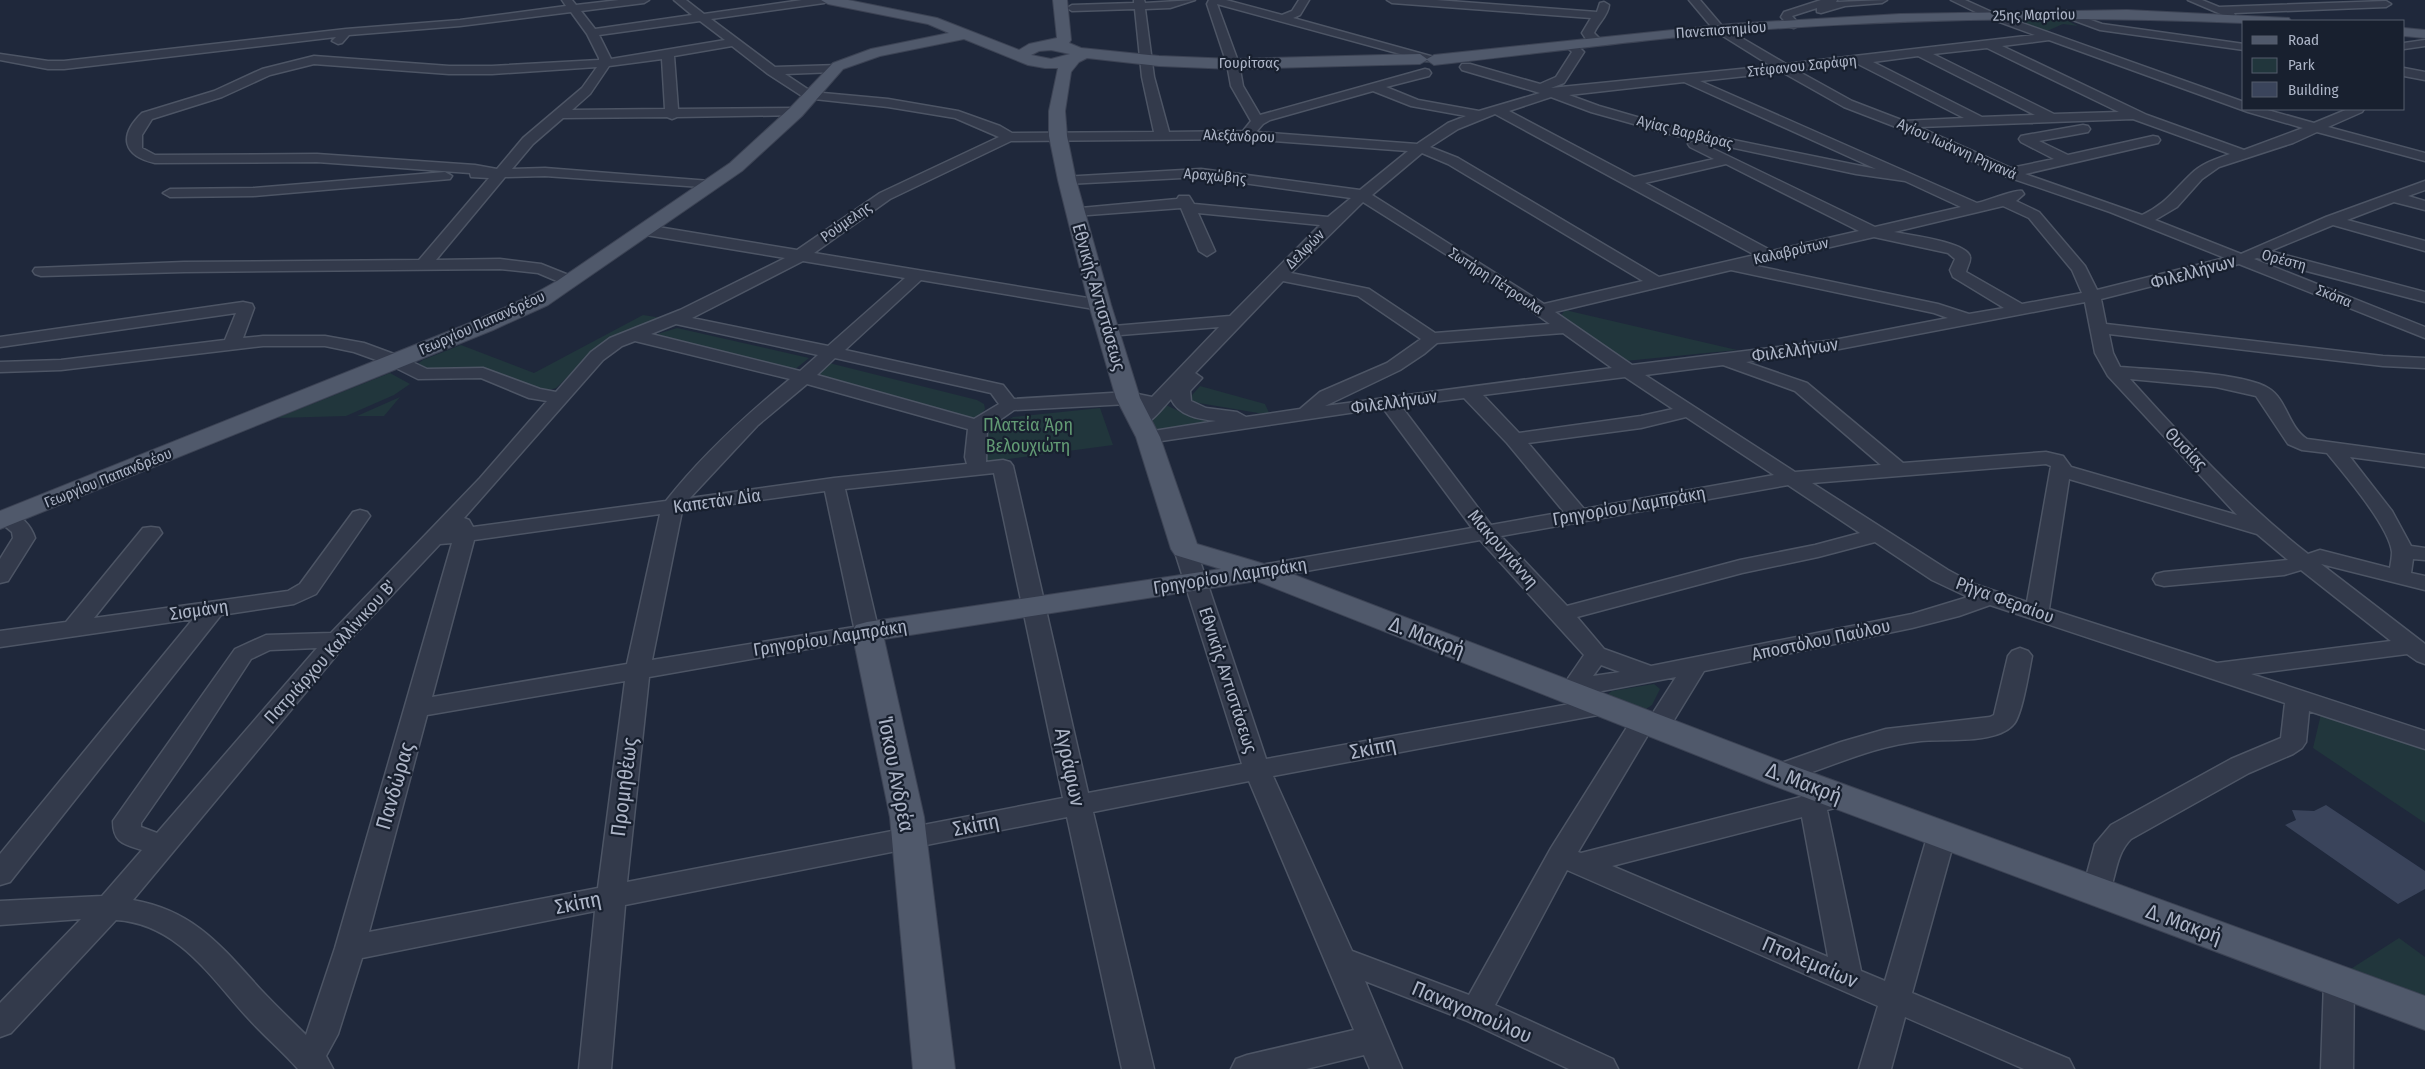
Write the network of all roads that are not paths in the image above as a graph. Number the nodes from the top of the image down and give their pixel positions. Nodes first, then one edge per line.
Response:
1 (644, 0) edge
2 (679, 0) edge
3 (824, 0) edge
4 (828, 0) edge
5 (1190, 0) edge
6 (1304, 0) edge
7 (1392, 0) edge
8 (1602, 0) edge
9 (1694, 0) edge
10 (1832, 0) edge
11 (1882, 0) edge
12 (1956, 0) edge
13 (2193, 0) edge
14 (2289, 0) edge
15 (1849, 1) edge
16 (847, 2) edge
17 (1213, 2) edge
18 (1068, 3) edge
19 (1140, 3) edge
20 (570, 4) edge
21 (2386, 4) dead end
22 (1170, 5) junction
23 (2304, 6) junction
24 (2217, 10) junction
25 (2066, 14) junction
26 (1600, 15) junction
27 (1990, 15) junction
28 (700, 18) junction
29 (2238, 18) junction
30 (1282, 19) junction
31 (2269, 20) edge
32 (1813, 24) junction
33 (1789, 26) junction
34 (1719, 28) junction
35 (346, 32) junction
36 (2405, 32) edge
37 (592, 33) junction
38 (962, 33) junction
39 (2425, 34) edge
40 (2052, 36) junction
41 (938, 40) junction
42 (734, 42) junction
43 (986, 42) junction
44 (2425, 43) edge
45 (913, 44) junction
46 (1601, 44) junction
47 (1989, 44) junction
48 (1381, 45) junction
49 (1043, 46) junction
50 (2405, 46) edge
51 (1574, 47) junction
52 (2242, 47) edge
53 (1922, 53) junction
54 (668, 54) junction
55 (1076, 54) junction
56 (0, 58) edge
57 (1029, 59) junction
58 (319, 60) junction
59 (1148, 60) junction
60 (1860, 60) junction
61 (1402, 62) junction
62 (1460, 63) junction
63 (605, 64) junction
64 (1233, 64) junction
65 (1430, 65) junction
66 (1783, 67) junction
67 (835, 68) junction
68 (772, 71) junction
69 (2405, 72) edge
70 (2425, 76) edge
71 (1062, 78) junction
72 (1685, 78) junction
73 (1374, 87) junction
74 (1549, 88) junction
75 (809, 95) junction
76 (2242, 105) edge
77 (1496, 109) junction
78 (2255, 110) edge
79 (2356, 110) edge
80 (796, 112) junction
81 (560, 114) junction
82 (672, 115) junction
83 (1479, 115) junction
84 (2129, 115) junction
85 (2054, 119) junction
86 (1258, 121) junction
87 (1980, 121) junction
88 (1901, 124) junction
89 (2315, 128) junction
90 (1674, 131) junction
91 (1247, 135) junction
92 (1058, 136) junction
93 (1167, 136) junction
94 (1009, 137) junction
95 (2153, 140) dead end
96 (1420, 148) junction
97 (2242, 154) junction
98 (2425, 157) edge
99 (2065, 159) junction
100 (1727, 160) junction
101 (495, 172) junction
102 (1173, 173) junction
103 (2010, 173) junction
104 (1910, 178) junction
105 (1067, 180) junction
106 (1632, 182) junction
107 (2037, 183) junction
108 (710, 185) junction
109 (2425, 185) edge
110 (170, 193) dead end
111 (1362, 195) junction
112 (2394, 197) junction
113 (2005, 201) junction
114 (1187, 206) junction
115 (2425, 206) edge
116 (1976, 208) junction
117 (2115, 209) junction
118 (1074, 212) junction
119 (2145, 219) junction
120 (2331, 220) junction
121 (1332, 222) junction
122 (646, 230) junction
123 (1874, 232) junction
124 (2425, 246) edge
125 (1207, 251) dead end
126 (1769, 256) junction
127 (2249, 256) junction
128 (798, 257) junction
129 (424, 264) junction
130 (1730, 266) junction
131 (41, 271) dead end
132 (918, 274) junction
133 (1279, 275) junction
134 (570, 281) junction
135 (1657, 282) junction
136 (2092, 297) junction
137 (2425, 297) edge
138 (1100, 305) junction
139 (1541, 310) junction
140 (2019, 310) junction
141 (681, 316) junction
142 (1968, 320) junction
143 (1235, 321) junction
144 (1567, 328) junction
145 (2097, 328) junction
146 (1108, 331) junction
147 (2425, 333) edge
148 (634, 334) junction
149 (1432, 338) junction
150 (0, 342) edge
151 (232, 345) junction
152 (1214, 345) junction
153 (832, 351) junction
154 (1723, 360) junction
155 (396, 361) junction
156 (2425, 363) edge
157 (0, 367) edge
158 (1628, 371) junction
159 (2114, 372) junction
160 (804, 377) junction
161 (1469, 392) junction
162 (559, 398) junction
163 (1128, 398) junction
164 (1388, 402) junction
165 (1157, 403) junction
166 (1009, 405) junction
167 (1689, 411) junction
168 (1305, 414) junction
169 (1267, 421) junction
170 (978, 425) junction
171 (1144, 429) junction
172 (1514, 439) junction
173 (2333, 448) junction
174 (2425, 461) edge
175 (2053, 464) junction
176 (1003, 466) joint
177 (978, 467) junction
178 (1900, 470) junction
179 (1792, 478) junction
180 (834, 484) junction
181 (672, 508) junction
182 (459, 511) junction
183 (1578, 514) junction
184 (360, 516) dead end
185 (4, 520) edge
186 (2265, 530) junction
187 (151, 533) dead end
188 (1486, 533) junction
189 (1880, 534) junction
190 (465, 535) junction
191 (432, 539) junction
192 (1185, 550) junction
193 (2402, 551) junction
194 (2425, 554) edge
195 (2305, 562) junction
196 (1261, 572) junction
197 (0, 576) edge
198 (2399, 576) junction
199 (2164, 579) dead end
200 (1197, 582) junction
201 (2425, 583) edge
202 (1989, 597) junction
203 (1034, 606) junction
204 (214, 608) junction
205 (2037, 612) junction
206 (1562, 614) junction
207 (74, 628) junction
208 (868, 632) junction
209 (0, 639) edge
210 (337, 640) junction
211 (2419, 651) edge
212 (1596, 654) junction
213 (2020, 656) dead end
214 (1695, 666) junction
215 (638, 669) junction
216 (2215, 670) junction
217 (1650, 675) junction
218 (1572, 691) junction
219 (2298, 698) junction
220 (1603, 706) junction
221 (416, 708) junction
222 (1650, 724) junction
223 (2425, 740) edge
224 (1257, 770) junction
225 (1779, 774) junction
226 (1827, 801) junction
227 (1078, 805) junction
228 (1942, 834) junction
229 (909, 838) junction
230 (162, 846) junction
231 (1570, 860) junction
232 (0, 874) edge
233 (2096, 892) junction
234 (611, 897) junction
235 (110, 907) junction
236 (0, 913) edge
237 (350, 948) junction
238 (1342, 959) junction
239 (1846, 978) junction
240 (2339, 982) junction
241 (1894, 998) junction
242 (1476, 1011) junction
243 (2425, 1013) edge
244 (0, 1024) edge
245 (1374, 1039) junction
246 (312, 1062) edge
247 (595, 1069) edge
248 (934, 1069) edge
249 (1138, 1069) edge
250 (1247, 1069) edge
251 (1386, 1069) edge
252 (1602, 1069) edge
253 (1875, 1069) edge
254 (2058, 1069) edge
255 (2337, 1069) edge

1 - 20 street
2 - 28 street
3 - 28 street
4 - 16 main road
5 - 22 street
6 - 30 street
7 - 26 street
8 - 26 street
9 - 34 street, Αγίου Ιωάννη Ρηγανά
10 - 33 street, Πανεπιστημίου
11 - 15 street
12 - 27 street
13 - 24 street
14 - 23 street
15 - 32 street
16 - 38 main road
17 - 22 street
17 - 30 street
17 - 64 street
18 - 19 street
18 - 49 main road
18 - 55 main road
19 - 22 street
19 - 59 street
20 - 35 street
20 - 37 street
21 - 23 street
23 - 24 street
24 - 29 street
25 - 27 main road, 25ης Μαρτίου
25 - 29 main road, 25ης Μαρτίου
25 - 52 street
26 - 46 street
27 - 32 main road, 25ης Μαρτίου
27 - 40 street
28 - 37 street
28 - 42 street
29 - 31 main road, 25ης Μαρτίου
30 - 48 street
32 - 33 main road, 25ης Μαρτίου
33 - 34 main road, Πανεπιστημίου
33 - 34 main road, Πανεπιστημίου
34 - 46 main road, Πανεπιστημίου
34 - 66 street, Αγίου Ιωάννη Ρηγανά
35 - 56 street
35 - 58 street
36 - 39 main road
37 - 63 street
38 - 41 main road
38 - 43 main road
38 - 45 main road
40 - 47 street, Στέφανου Σαράφη
40 - 76 street
41 - 43 main road
41 - 45 main road
42 - 54 street
42 - 68 street
43 - 49 main road
43 - 57 main road
44 - 50 street
45 - 67 main road, Γεωργίου Παπανδρέου
46 - 51 main road, Πανεπιστημίου
47 - 53 street, Στέφανου Σαράφη
47 - 84 street
48 - 61 street
48 - 65 street
49 - 55 main road
49 - 57 main road
51 - 62 main road, Πανεπιστημίου
51 - 74 street
53 - 60 street, Στέφανου Σαράφη
53 - 85 street
54 - 63 street
54 - 82 street
55 - 57 main road
55 - 59 main road, Γουρίτσας
55 - 71 main road, Εθνικής Αντιστάσεως
57 - 71 main road
58 - 63 street
58 - 101 street
59 - 64 main road, Γουρίτσας
59 - 93 street
60 - 66 street, Στέφανου Σαράφη
60 - 87 street
61 - 64 main road, Γουρίτσας
61 - 65 main road
62 - 65 main road, Πανεπιστημίου
62 - 74 street, Αγίας Βαρβάρας
63 - 81 street
64 - 86 street
65 - 73 street
66 - 72 street, Στέφανου Σαράφη
66 - 88 street, Αγίου Ιωάννη Ρηγανά
67 - 68 street
67 - 75 main road, Γεωργίου Παπανδρέου
68 - 75 street
69 - 70 street
71 - 92 main road, Εθνικής Αντιστάσεως
72 - 74 street, Στέφανου Σαράφη
72 - 104 street
73 - 83 street
73 - 86 street
74 - 77 street, Δελφών
74 - 90 street, Αγίας Βαρβάρας
75 - 80 main road, Γεωργίου Παπανδρέου
75 - 94 street
77 - 83 street, Δελφών
77 - 106 street
78 - 89 street
79 - 89 street
80 - 82 street
80 - 108 main road, Γεωργίου Παπανδρέου
81 - 82 street
81 - 101 street
83 - 96 street, Δελφών
84 - 85 street
84 - 97 street
84 - 99 street
85 - 87 street
86 - 91 street
87 - 88 street
88 - 103 street, Αγίου Ιωάννη Ρηγανά
89 - 97 street
89 - 98 street
90 - 100 street
90 - 104 street, Αγίας Βαρβάρας
91 - 93 street, Αλεξάνδρου
91 - 96 street, Αλεξάνδρου
92 - 93 street, Αλεξάνδρου
92 - 94 street, Αλεξάνδρου
92 - 105 main road, Εθνικής Αντιστάσεως
94 - 128 street, Ρούμελης
95 - 99 street
96 - 111 street, Δελφών
96 - 135 street, Αλεξάνδρου
97 - 119 street
99 - 103 street
100 - 106 street
100 - 123 street
101 - 108 street
101 - 110 street
101 - 129 street
102 - 105 street, Αραχώβης
102 - 111 street, Αραχώβης
102 - 114 street
103 - 107 street, Αγίου Ιωάννη Ρηγανά
104 - 116 street
105 - 118 main road, Εθνικής Αντιστάσεως
106 - 126 street
107 - 113 street, Καλαβρύτων
107 - 117 street, Αγίου Ιωάννη Ρηγανά
108 - 122 main road, Γεωργίου Παπανδρέου
109 - 112 street, Φιλελλήνων
111 - 121 street, Δελφών
111 - 139 street, Σωτήρη Πέτρουλα
112 - 115 street
112 - 120 street, Φιλελλήνων
113 - 116 street, Καλαβρύτων
113 - 136 street, Θυσίας
114 - 118 street
114 - 121 street
114 - 125 street
116 - 123 street, Καλαβρύτων
117 - 119 street, Ορέστη
117 - 127 street, Αγίου Ιωάννη Ρηγανά
118 - 138 main road, Εθνικής Αντιστάσεως
119 - 127 street, Ορέστη
120 - 124 street
120 - 127 street, Φιλελλήνων
121 - 133 street, Δελφών
122 - 128 street
122 - 134 main road, Γεωργίου Παπανδρέου
123 - 126 street, Καλαβρύτων
123 - 140 street
126 - 130 street, Καλαβρύτων
127 - 136 street, Φιλελλήνων
127 - 137 street, Ορέστη
127 - 147 street, Σκόπα
128 - 132 street
128 - 141 street, Ρούμελης
129 - 131 street
129 - 134 street
130 - 135 street, Καλαβρύτων
130 - 142 street
132 - 138 street
132 - 153 street
133 - 143 street, Δελφών
133 - 149 street
134 - 155 main road, Γεωργίου Παπανδρέου
135 - 139 street, Καλαβρύτων
136 - 140 street, Φιλελλήνων
136 - 145 street, Θυσίας
138 - 146 main road, Εθνικής Αντιστάσεως
139 - 144 street, Σωτήρη Πέτρουλα
140 - 142 street, Φιλελλήνων
141 - 148 street, Πατριάρχου Καλλίνικου B'
141 - 153 street
142 - 154 street, Φιλελλήνων
143 - 146 street
143 - 152 street, Δελφών
144 - 149 street
144 - 158 street, Σωτήρη Πέτρουλα
145 - 156 street
145 - 159 street, Θυσίας
146 - 163 main road, Εθνικής Αντιστάσεως
148 - 160 street
148 - 162 street, Πατριάρχου Καλλίνικου B'
149 - 168 street
150 - 151 street
151 - 155 street
151 - 157 street
152 - 165 street, Δελφών
152 - 169 street
153 - 160 street
153 - 166 street
154 - 158 street, Φιλελλήνων
154 - 178 street
155 - 162 street
155 - 185 main road, Γεωργίου Παπανδρέου
158 - 161 street, Φιλελλήνων
158 - 167 street, Ρήγα Φεραίου
159 - 173 street
159 - 186 street, Θυσίας
160 - 170 street
160 - 181 street
161 - 164 street, Φιλελλήνων
161 - 172 street
162 - 182 street, Πατριάρχου Καλλίνικου B'
163 - 165 street
163 - 166 street
163 - 171 main road, Εθνικής Αντιστάσεως
164 - 168 street, Φιλελλήνων
164 - 188 street, Μακρυγιάννη
165 - 171 street, Δελφών
166 - 170 street
167 - 172 street
167 - 179 street, Ρήγα Φεραίου
168 - 169 street, Φιλελλήνων
169 - 171 street, Φιλελλήνων
170 - 177 street
171 - 192 main road, Εθνικής Αντιστάσεως
172 - 183 street
173 - 174 street
173 - 193 street
175 - 178 street, Γρηγορίου Λαμπράκη
175 - 186 street
175 - 205 street
176 - 177 street, Καπετάν Δία
176 - 203 street, Αγράφων
177 - 180 street, Καπετάν Δία
178 - 179 street, Γρηγορίου Λαμπράκη
179 - 183 street, Γρηγορίου Λαμπράκη
179 - 189 street, Ρήγα Φεραίου
180 - 181 street, Καπετάν Δία
180 - 208 street, Ίσκου Ανδρέα
181 - 190 street, Καπετάν Δία
181 - 215 street, Προμηθέως
182 - 190 street, Πανδώρας
182 - 191 street, Πατριάρχου Καλλίνικου B'
183 - 188 street, Γρηγορίου Λαμπράκη
184 - 204 street, Σισμάνη
185 - 197 street
186 - 195 street, Θυσίας
187 - 207 street
188 - 196 street, Γρηγορίου Λαμπράκη
188 - 206 street, Μακρυγιάννη
189 - 202 street, Ρήγα Φεραίου
189 - 206 street
190 - 191 street, Καπετάν Δία
190 - 221 street, Πανδώρας
191 - 210 street, Πατριάρχου Καλλίνικου B'
192 - 196 main road, Δ. Μακρή
192 - 200 street, Εθνικής Αντιστάσεως
193 - 194 street
193 - 198 street
195 - 198 street
195 - 199 street
195 - 211 street, Θυσίας
196 - 200 main road, Γρηγορίου Λαμπράκη
196 - 218 main road, Δ. Μακρή
198 - 201 street
200 - 203 main road, Γρηγορίου Λαμπράκη
200 - 224 street, Εθνικής Αντιστάσεως
202 - 205 street, Ρήγα Φεραίου
202 - 214 street, Αποστόλου Παύλου
203 - 208 main road, Γρηγορίου Λαμπράκη
203 - 227 street, Αγράφων
204 - 207 street, Σισμάνη
204 - 232 street
205 - 216 street, Ρήγα Φεραίου
206 - 212 street, Μακρυγιάννη
207 - 209 street, Σισμάνη
208 - 215 street, Γρηγορίου Λαμπράκη
208 - 229 main road, Ίσκου Ανδρέα
210 - 230 street, Πατριάρχου Καλλίνικου B'
210 - 230 street
211 - 216 street
212 - 217 street
212 - 218 street
213 - 225 street
214 - 217 street, Αποστόλου Παύλου
214 - 222 street
215 - 221 street, Γρηγορίου Λαμπράκη
215 - 234 street, Προμηθέως
216 - 219 street, Ρήγα Φεραίου
217 - 218 street, Αποστόλου Παύλου
218 - 220 main road, Δ. Μακρή
219 - 223 street, Ρήγα Φεραίου
219 - 233 street
220 - 222 main road, Δ. Μακρή
220 - 224 street, Σκίπη
221 - 237 street, Πανδώρας
222 - 225 main road, Δ. Μακρή
222 - 231 street
224 - 227 street, Σκίπη
224 - 238 street, Εθνικής Αντιστάσεως
225 - 226 main road, Δ. Μακρή
226 - 228 main road, Δ. Μακρή
226 - 231 street
226 - 239 street
227 - 229 street, Σκίπη
227 - 249 street, Αγράφων
228 - 233 main road, Δ. Μακρή
228 - 241 street
229 - 234 street, Σκίπη
229 - 248 main road, Ίσκου Ανδρέα
230 - 235 street, Πατριάρχου Καλλίνικου B'
231 - 239 street, Πτολεμαίων
231 - 242 street
233 - 240 main road, Δ. Μακρή
234 - 237 street, Σκίπη
234 - 247 street, Προμηθέως
235 - 236 street
235 - 244 street, Πατριάρχου Καλλίνικου B'
235 - 246 street
237 - 246 street, Πανδώρας
238 - 242 street, Παναγοπούλου
238 - 245 street, Εθνικής Αντιστάσεως
239 - 241 street, Πτολεμαίων
240 - 243 main road, Δ. Μακρή
240 - 255 street
241 - 253 street
241 - 254 street, Πτολεμαίων
242 - 252 street, Παναγοπούλου
245 - 250 street
245 - 251 street, Εθνικής Αντιστάσεως

